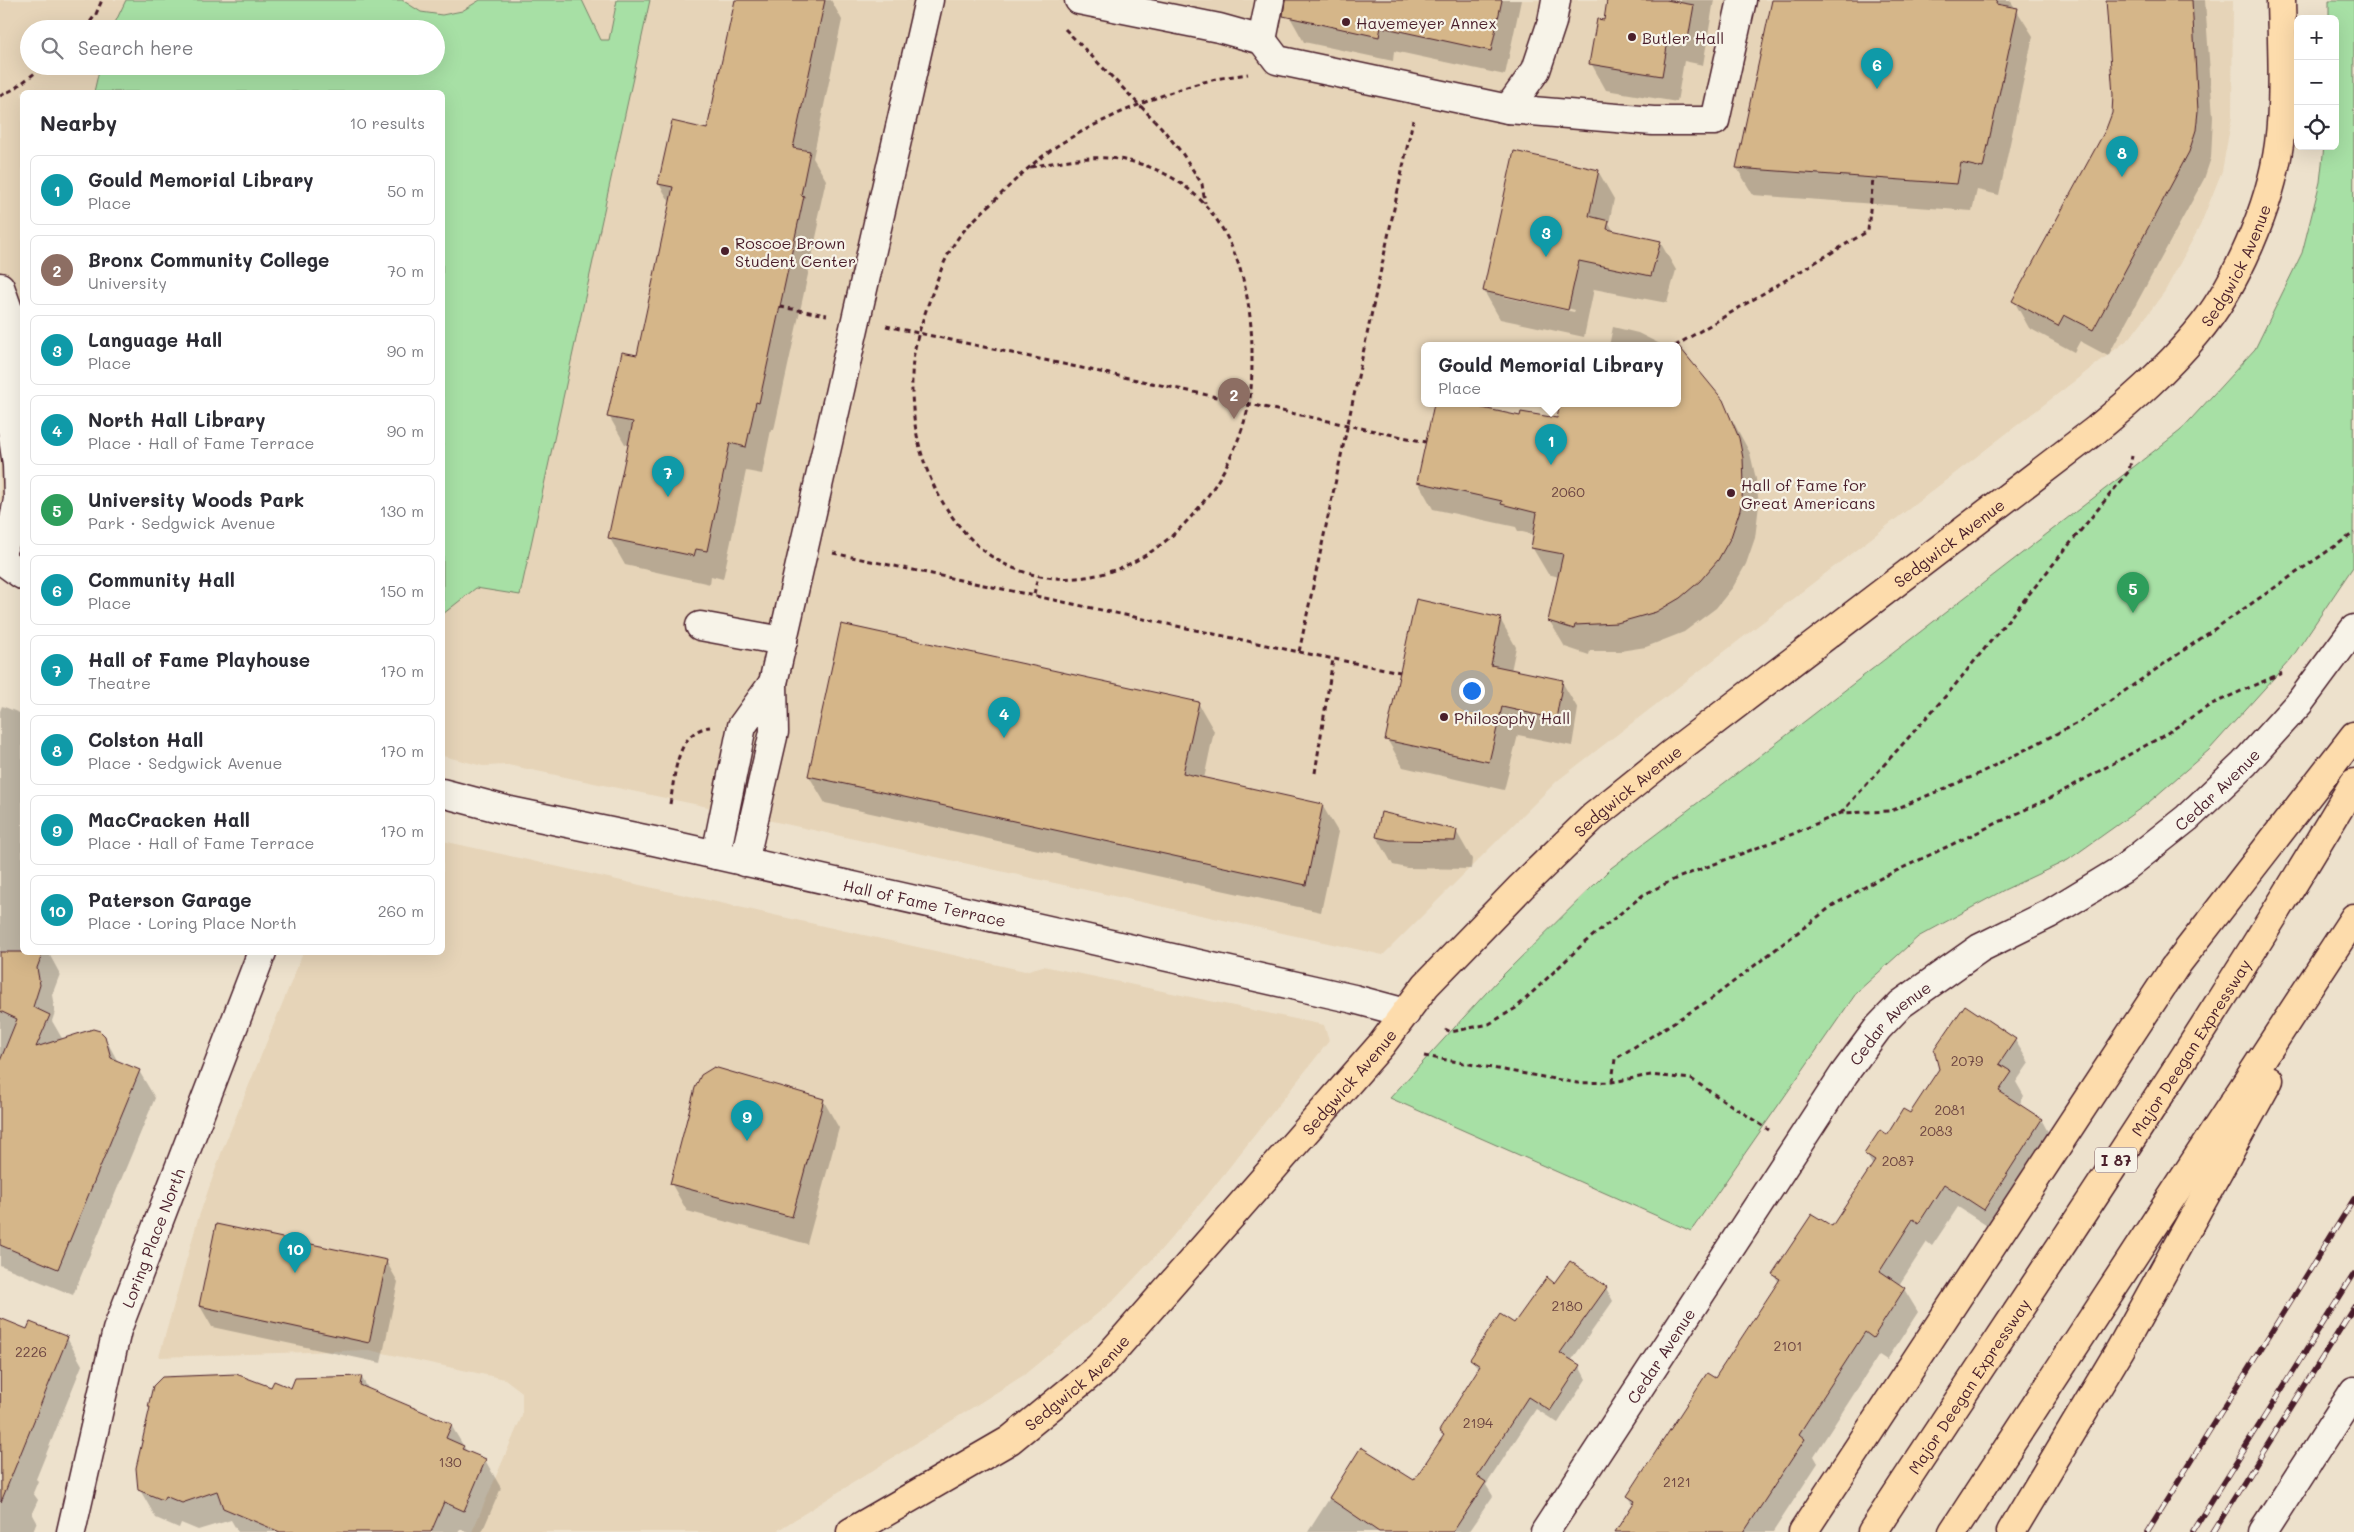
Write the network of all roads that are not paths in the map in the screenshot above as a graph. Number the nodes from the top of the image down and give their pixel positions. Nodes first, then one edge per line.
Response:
1 (928, 0) edge
2 (1079, 0) edge
3 (1270, 0) edge
4 (1556, 0) edge
5 (1742, 0) edge
6 (2281, 0) edge
7 (1262, 40) junction
8 (1508, 109) junction
9 (0, 287) edge
10 (0, 557) edge
11 (20, 573) edge
12 (700, 626) dead end
13 (2354, 628) edge
14 (783, 641) junction
15 (773, 683) junction
16 (2354, 736) edge
17 (2354, 783) edge
18 (445, 793) edge
19 (716, 855) junction
20 (744, 862) junction
21 (2354, 918) edge
22 (2354, 924) edge
23 (261, 955) edge
24 (1406, 1013) junction
25 (2354, 1391) edge
26 (71, 1532) edge
27 (851, 1532) edge
28 (1545, 1532) edge
29 (1803, 1532) edge
30 (1872, 1532) edge
31 (1953, 1532) edge
32 (2011, 1532) edge
33 (2263, 1532) edge

1 - 14 street
2 - 7 street
3 - 7 street
4 - 8 street
5 - 8 street
6 - 24 main road, Sedgwick Avenue
7 - 8 street
9 - 10 street
10 - 11 street
12 - 14 street
13 - 28 street, Cedar Avenue
14 - 15 street
15 - 19 street
15 - 20 street
16 - 29 main road
17 - 30 main road, Major Deegan Expressway / I 87
18 - 19 street, Hall of Fame Terrace
19 - 20 street, Hall of Fame Terrace
20 - 24 street, Hall of Fame Terrace
21 - 31 main road
22 - 32 main road
23 - 26 street, Loring Place North
24 - 27 main road, Sedgwick Avenue
25 - 33 street

